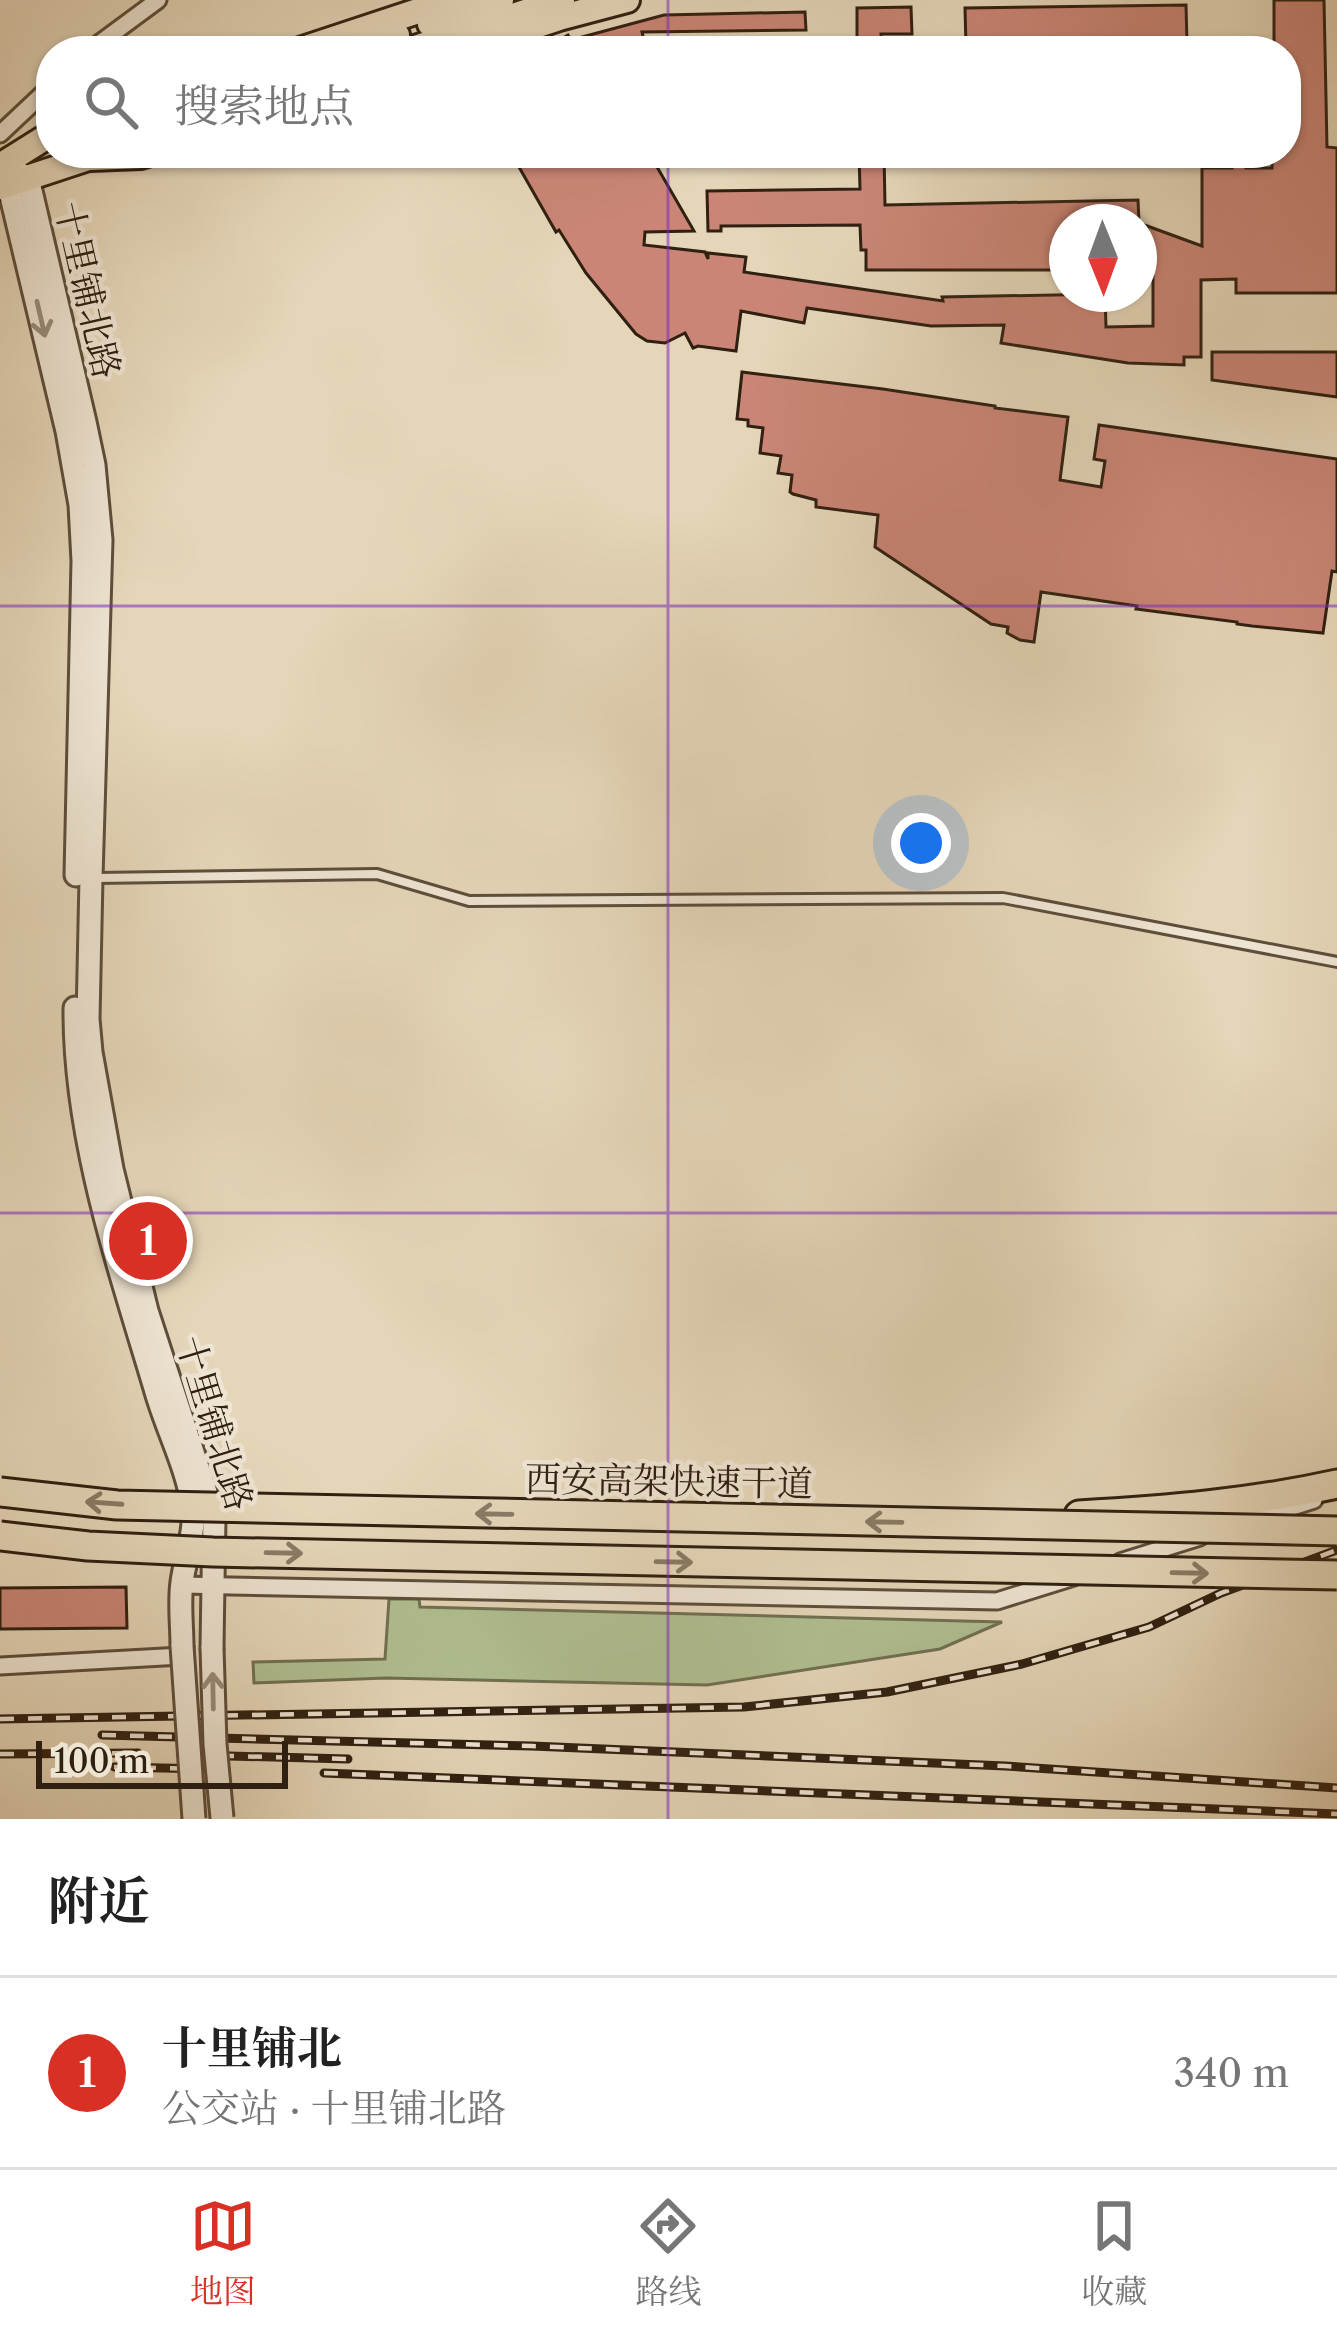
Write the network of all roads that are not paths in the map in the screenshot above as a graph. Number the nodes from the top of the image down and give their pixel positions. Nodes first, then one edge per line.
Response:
1 (158, 0) edge
2 (451, 0) edge
3 (501, 0) edge
4 (562, 0) edge
5 (627, 0) edge
6 (109, 36) edge
7 (342, 36) edge
8 (395, 36) edge
9 (452, 36) edge
10 (504, 36) edge
11 (36, 100) edge
12 (0, 134) edge
13 (36, 148) edge
14 (36, 158) edge
15 (37, 168) edge
16 (6, 175) edge
17 (83, 878) junction
18 (1337, 962) edge
19 (0, 1492) edge
20 (1326, 1492) edge
21 (944, 1523) junction
22 (1337, 1531) edge
23 (0, 1536) edge
24 (1334, 1575) edge
25 (181, 1586) junction
26 (212, 1586) junction
27 (182, 1651) junction
28 (0, 1666) edge
29 (194, 1819) edge
30 (222, 1819) edge

1 - 6 street
2 - 7 main road
3 - 8 main road
4 - 9 main road
5 - 10 main road
11 - 12 street
13 - 16 main road
14 - 16 main road
15 - 16 main road
16 - 17 street, 十里铺北路
17 - 18 lane
17 - 25 street, 十里铺北路
17 - 26 street, 十里铺北路
21 -> 19 highway, 西安高架快速干道, bridge
20 - 21 highway, bridge
20 - 26 street
21 - 22 highway, 西安高架快速干道, bridge
23 -> 24 highway, bridge
25 - 26 street
25 - 27 street, 十里铺北路
30 -> 26 street, 十里铺北路, bridge
27 - 28 street
27 - 29 street, 十里铺北路, bridge

